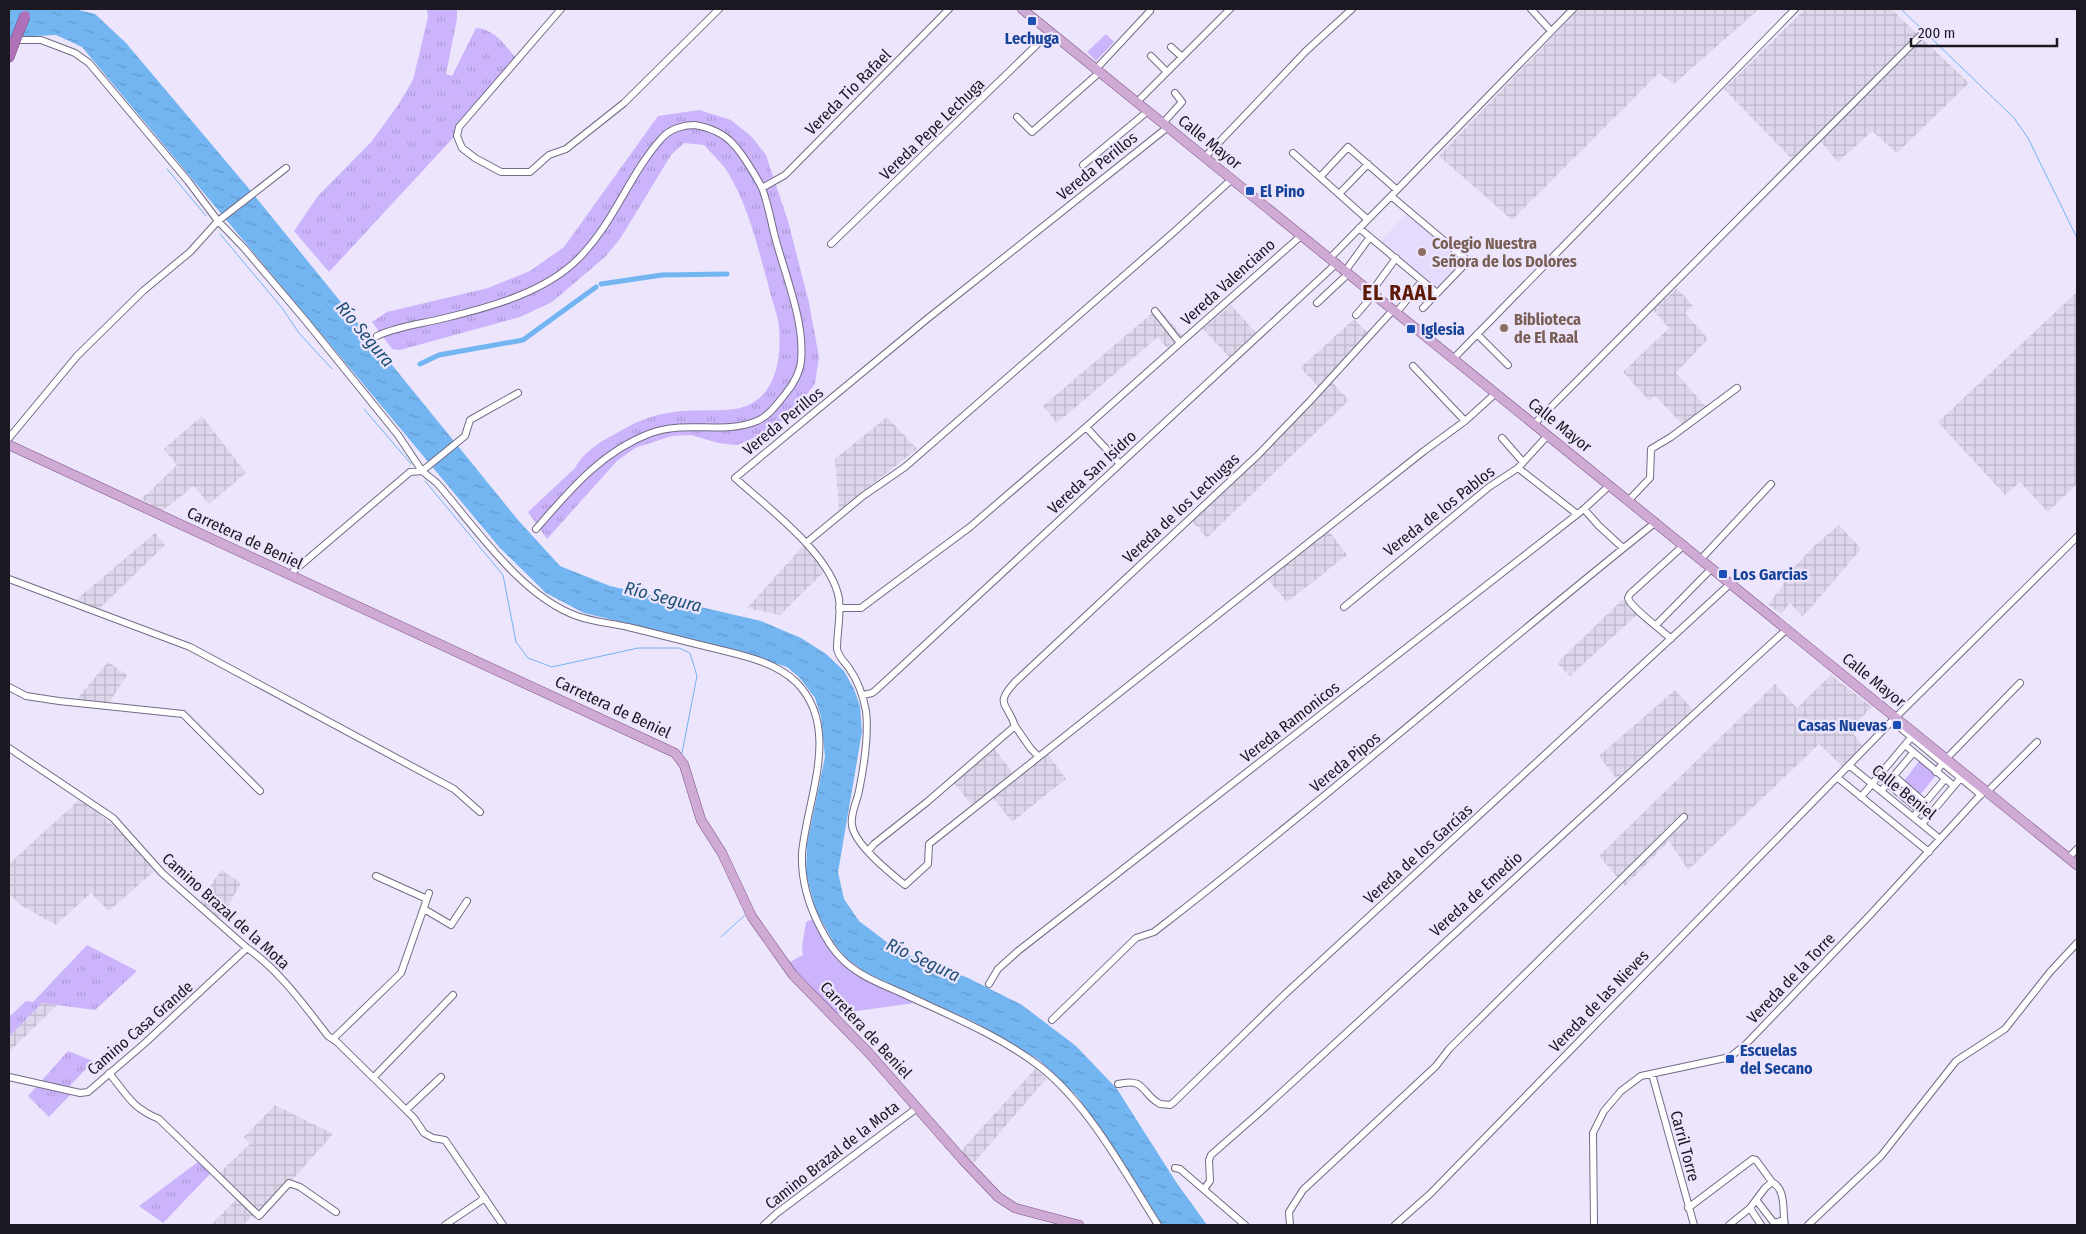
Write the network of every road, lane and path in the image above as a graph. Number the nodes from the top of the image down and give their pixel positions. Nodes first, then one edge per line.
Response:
1 (28, 9) edge
2 (561, 9) edge
3 (718, 9) edge
4 (949, 9) edge
5 (1022, 9) edge
6 (1230, 9) edge
7 (1351, 9) edge
8 (1531, 9) edge
9 (1573, 9) edge
10 (1795, 9) edge
11 (1150, 12) dead end
12 (1551, 31) junction
13 (1050, 32) junction
14 (1922, 34) dead end
15 (11, 43) edge
16 (1171, 47) dead end
17 (1151, 56) dead end
18 (9, 57) edge
19 (1182, 57) junction
20 (1098, 70) junction
21 (1167, 72) junction
22 (1175, 93) dead end
23 (1137, 102) junction
24 (1148, 111) junction
25 (1017, 117) dead end
26 (1165, 125) junction
27 (1294, 153) dead end
28 (1205, 157) junction
29 (1368, 164) junction
30 (1083, 165) dead end
31 (286, 168) dead end
32 (1320, 177) junction
33 (1232, 179) junction
34 (762, 188) junction
35 (1396, 190) junction
36 (1339, 194) junction
37 (1391, 196) junction
38 (1367, 219) junction
39 (218, 221) junction
40 (1359, 228) junction
41 (1302, 235) junction
42 (1370, 237) junction
43 (831, 244) dead end
44 (1396, 258) junction
45 (1333, 260) junction
46 (1347, 272) junction
47 (1422, 281) junction
48 (1373, 293) junction
49 (1437, 293) junction
50 (1317, 303) dead end
51 (1423, 308) dead end
52 (1155, 311) dead end
53 (1395, 311) junction
54 (1356, 315) dead end
55 (1478, 334) junction
56 (377, 336) dead end
57 (1180, 343) junction
58 (1454, 358) junction
59 (1508, 365) dead end
60 (1413, 366) dead end
61 (1737, 388) dead end
62 (1496, 392) junction
63 (518, 393) dead end
64 (1465, 420) junction
65 (1535, 424) junction
66 (1086, 427) junction
67 (1548, 434) junction
68 (9, 438) edge
69 (1502, 438) dead end
70 (9, 445) edge
71 (1523, 462) junction
72 (1120, 464) junction
73 (1518, 468) junction
74 (422, 471) junction
75 (1771, 484) dead end
76 (1610, 485) junction
77 (1628, 500) junction
78 (1584, 510) junction
79 (1577, 514) junction
80 (1656, 522) junction
81 (536, 529) dead end
82 (2077, 537) edge
83 (806, 543) junction
84 (1684, 545) junction
85 (1623, 548) junction
86 (1701, 558) junction
87 (1712, 568) junction
88 (289, 575) junction
89 (9, 579) edge
90 (1731, 583) junction
91 (1344, 607) dead end
92 (838, 608) junction
93 (1657, 624) junction
94 (1787, 628) junction
95 (1671, 639) junction
96 (2020, 683) dead end
97 (9, 688) edge
98 (863, 695) junction
99 (1894, 720) junction
100 (1015, 726) junction
101 (1913, 735) junction
102 (2037, 742) dead end
103 (1905, 745) junction
104 (9, 748) edge
105 (1932, 751) junction
106 (1913, 752) junction
107 (1038, 756) junction
108 (1945, 761) junction
109 (1924, 762) junction
110 (1850, 766) junction
111 (1936, 772) junction
112 (1963, 775) junction
113 (1894, 776) junction
114 (1838, 778) junction
115 (1945, 779) junction
116 (1872, 784) junction
117 (1888, 784) junction
118 (1954, 786) junction
119 (260, 791) dead end
120 (1882, 791) junction
121 (1984, 792) junction
122 (1861, 797) junction
123 (1925, 803) junction
124 (1919, 810) junction
125 (480, 812) dead end
126 (1684, 817) dead end
127 (1913, 817) junction
128 (1922, 824) junction
129 (1940, 839) junction
130 (2077, 849) edge
131 (868, 851) junction
132 (1929, 852) junction
133 (2068, 858) junction
134 (2077, 865) edge
135 (376, 876) dead end
136 (467, 901) dead end
137 (424, 909) junction
138 (2077, 943) edge
139 (247, 948) junction
140 (990, 984) dead end
141 (453, 995) dead end
142 (1052, 1020) dead end
143 (333, 1039) junction
144 (110, 1073) junction
145 (1652, 1074) junction
146 (441, 1076) dead end
147 (9, 1077) edge
148 (374, 1077) junction
149 (1118, 1084) dead end
150 (916, 1108) junction
151 (406, 1110) junction
152 (1175, 1168) dead end
153 (1772, 1182) junction
154 (1204, 1189) junction
155 (485, 1198) junction
156 (1757, 1200) junction
157 (1688, 1208) junction
158 (1750, 1208) junction
159 (336, 1212) dead end
160 (1785, 1222) edge
161 (1732, 1224) edge
162 (445, 1225) edge
163 (503, 1225) edge
164 (764, 1225) edge
165 (1078, 1225) edge
166 (1158, 1225) edge
167 (1245, 1225) edge
168 (1290, 1225) edge
169 (1395, 1225) edge
170 (1594, 1225) edge
171 (1694, 1225) edge
172 (1760, 1225) edge
173 (1808, 1225) edge

1 - 15 highway, bridge
2 - 3 street
4 - 34 street, Vereda Tio Rafael
5 - 13 main road, Calle Mayor
6 - 19 street
7 - 28 street
8 - 12 street
9 - 12 street, Vereda San Isidro
10 - 55 street
11 - 20 street
12 - 35 street, Vereda San Isidro
13 - 20 main road, Calle Mayor
13 - 43 street, Vereda Pepe Lechuga
14 - 65 street
15 - 18 highway
15 - 39 street
16 - 19 street
17 - 21 street
19 - 21 street
20 - 23 main road, Calle Mayor
20 - 25 street
21 - 23 street
22 - 26 street
23 - 24 main road, Calle Mayor
24 - 26 main road, Calle Mayor
24 - 30 street
26 - 28 main road, Calle Mayor
26 - 83 street, Vereda Perillos
27 - 32 street
28 - 33 main road, Calle Mayor
29 - 32 street
29 - 35 street
29 - 36 street
31 - 39 street
32 - 36 street
33 - 41 main road, Calle Mayor
33 - 83 street
34 - 56 street
34 - 81 street
35 - 37 street, Vereda San Isidro
36 - 38 street
37 - 38 street, Vereda San Isidro
37 - 49 street
38 - 40 street, Vereda San Isidro
39 - 68 street
39 - 74 street
40 - 42 street
40 - 45 street, Vereda San Isidro
41 - 45 main road, Calle Mayor
41 - 57 street, Vereda Valenciano
42 - 44 street
42 - 46 street
44 - 47 street
44 - 48 street
45 - 46 main road, Calle Mayor
45 - 72 street, Vereda San Isidro
46 - 48 main road, Calle Mayor
46 - 50 street
47 - 49 street
47 - 53 street
48 - 53 main road, Calle Mayor
48 - 54 street
49 - 51 street
52 - 57 street, Vereda Valenciano
53 - 58 main road, Calle Mayor
53 - 100 street, Vereda de los Lechugas
55 - 58 street
55 - 59 street
57 - 66 street
58 - 62 main road, Calle Mayor
60 - 64 street
61 - 77 street
62 - 64 street
62 - 65 main road, Calle Mayor
63 - 74 street
64 - 107 street
65 - 67 main road, Calle Mayor
66 - 72 street
66 - 92 street
67 - 71 street, Vereda de los Pablos
67 - 76 main road, Calle Mayor
69 - 71 street
70 - 88 main road, Carretera de Beniel
71 - 73 street, Vereda de los Pablos
72 - 98 street, Vereda San Isidro
73 - 79 street
73 - 91 street, Vereda de los Pablos
74 - 88 street
74 - 166 street
75 - 86 street
76 - 77 main road, Calle Mayor
76 - 78 street, Vereda Ramonicos
77 - 80 main road, Calle Mayor
78 - 79 street, Vereda Ramonicos
78 - 85 street
79 - 140 street, Vereda Ramonicos
80 - 84 main road, Calle Mayor
80 - 85 street, Vereda Pipos
82 - 99 street, Vereda de las Nieves
83 - 92 street, Vereda Perillos
84 - 86 main road, Calle Mayor
84 - 93 street
85 - 142 street, Vereda Pipos
86 - 87 main road, Calle Mayor
87 - 90 main road, Calle Mayor
87 - 93 street
88 - 150 main road, Carretera de Beniel
89 - 125 street
90 - 94 main road, Calle Mayor
90 - 95 street, Vereda de los Garcías
92 - 98 street, Vereda Perillos
93 - 95 street
94 - 99 main road, Calle Mayor
94 - 154 street, Vereda de Emedio
95 - 149 street, Vereda de los Garcías
96 - 108 street
97 - 119 street
98 - 131 street, Vereda Perillos
99 - 101 main road, Calle Mayor
99 - 110 street, Vereda de las Nieves
100 - 107 street
100 - 131 street
101 - 103 street
101 - 105 main road, Calle Mayor
102 - 121 street, Vereda de la Torre
103 - 106 street
103 - 116 street
104 - 139 street, Camino Brazal de la Mota
105 - 108 main road, Calle Mayor
105 - 109 street
106 - 109 street
106 - 113 street
107 - 131 street
108 - 111 street
108 - 112 main road, Calle Mayor
109 - 111 street
110 - 114 street, Vereda de las Nieves
110 - 116 street, Calle Beniel
111 - 115 street
112 - 118 street
112 - 121 main road, Calle Mayor
113 - 117 street
113 - 123 street
114 - 122 street
114 - 169 street, Vereda de las Nieves
115 - 118 street
115 - 123 street
116 - 120 street, Calle Beniel
116 - 122 street
117 - 120 street
117 - 124 street
118 - 128 street
120 - 127 street, Calle Beniel
121 - 129 street, Vereda de la Torre
121 - 133 main road, Calle Mayor
122 - 132 street
123 - 124 street
124 - 127 street
126 - 168 street
127 - 128 street, Calle Beniel
128 - 129 street, Calle Beniel
129 - 132 street, Vereda de la Torre
130 - 133 street
132 - 145 street, Vereda de la Torre
133 - 134 main road, Calle Mayor
135 - 137 street
136 - 137 street
137 - 143 street
138 - 173 street
139 - 143 street, Camino Brazal de la Mota
139 - 144 street, Camino Casa Grande
141 - 148 street
143 - 148 street, Camino Brazal de la Mota
144 - 147 street, Camino Casa Grande
144 - 159 street
145 - 157 street, Carril Torre
145 - 170 street, Vereda de la Torre
146 - 151 street
148 - 151 street, Camino Brazal de la Mota
150 - 164 street, Camino Brazal de la Mota
150 - 165 main road, Carretera de Beniel
151 - 155 street, Camino Brazal de la Mota
152 - 154 street
153 - 156 street
153 - 157 street
153 - 160 street
154 - 167 street
155 - 162 street
155 - 163 street, Camino Brazal de la Mota
156 - 158 street
156 - 160 street
157 - 171 street, Carril Torre
158 - 161 street
158 - 172 street

